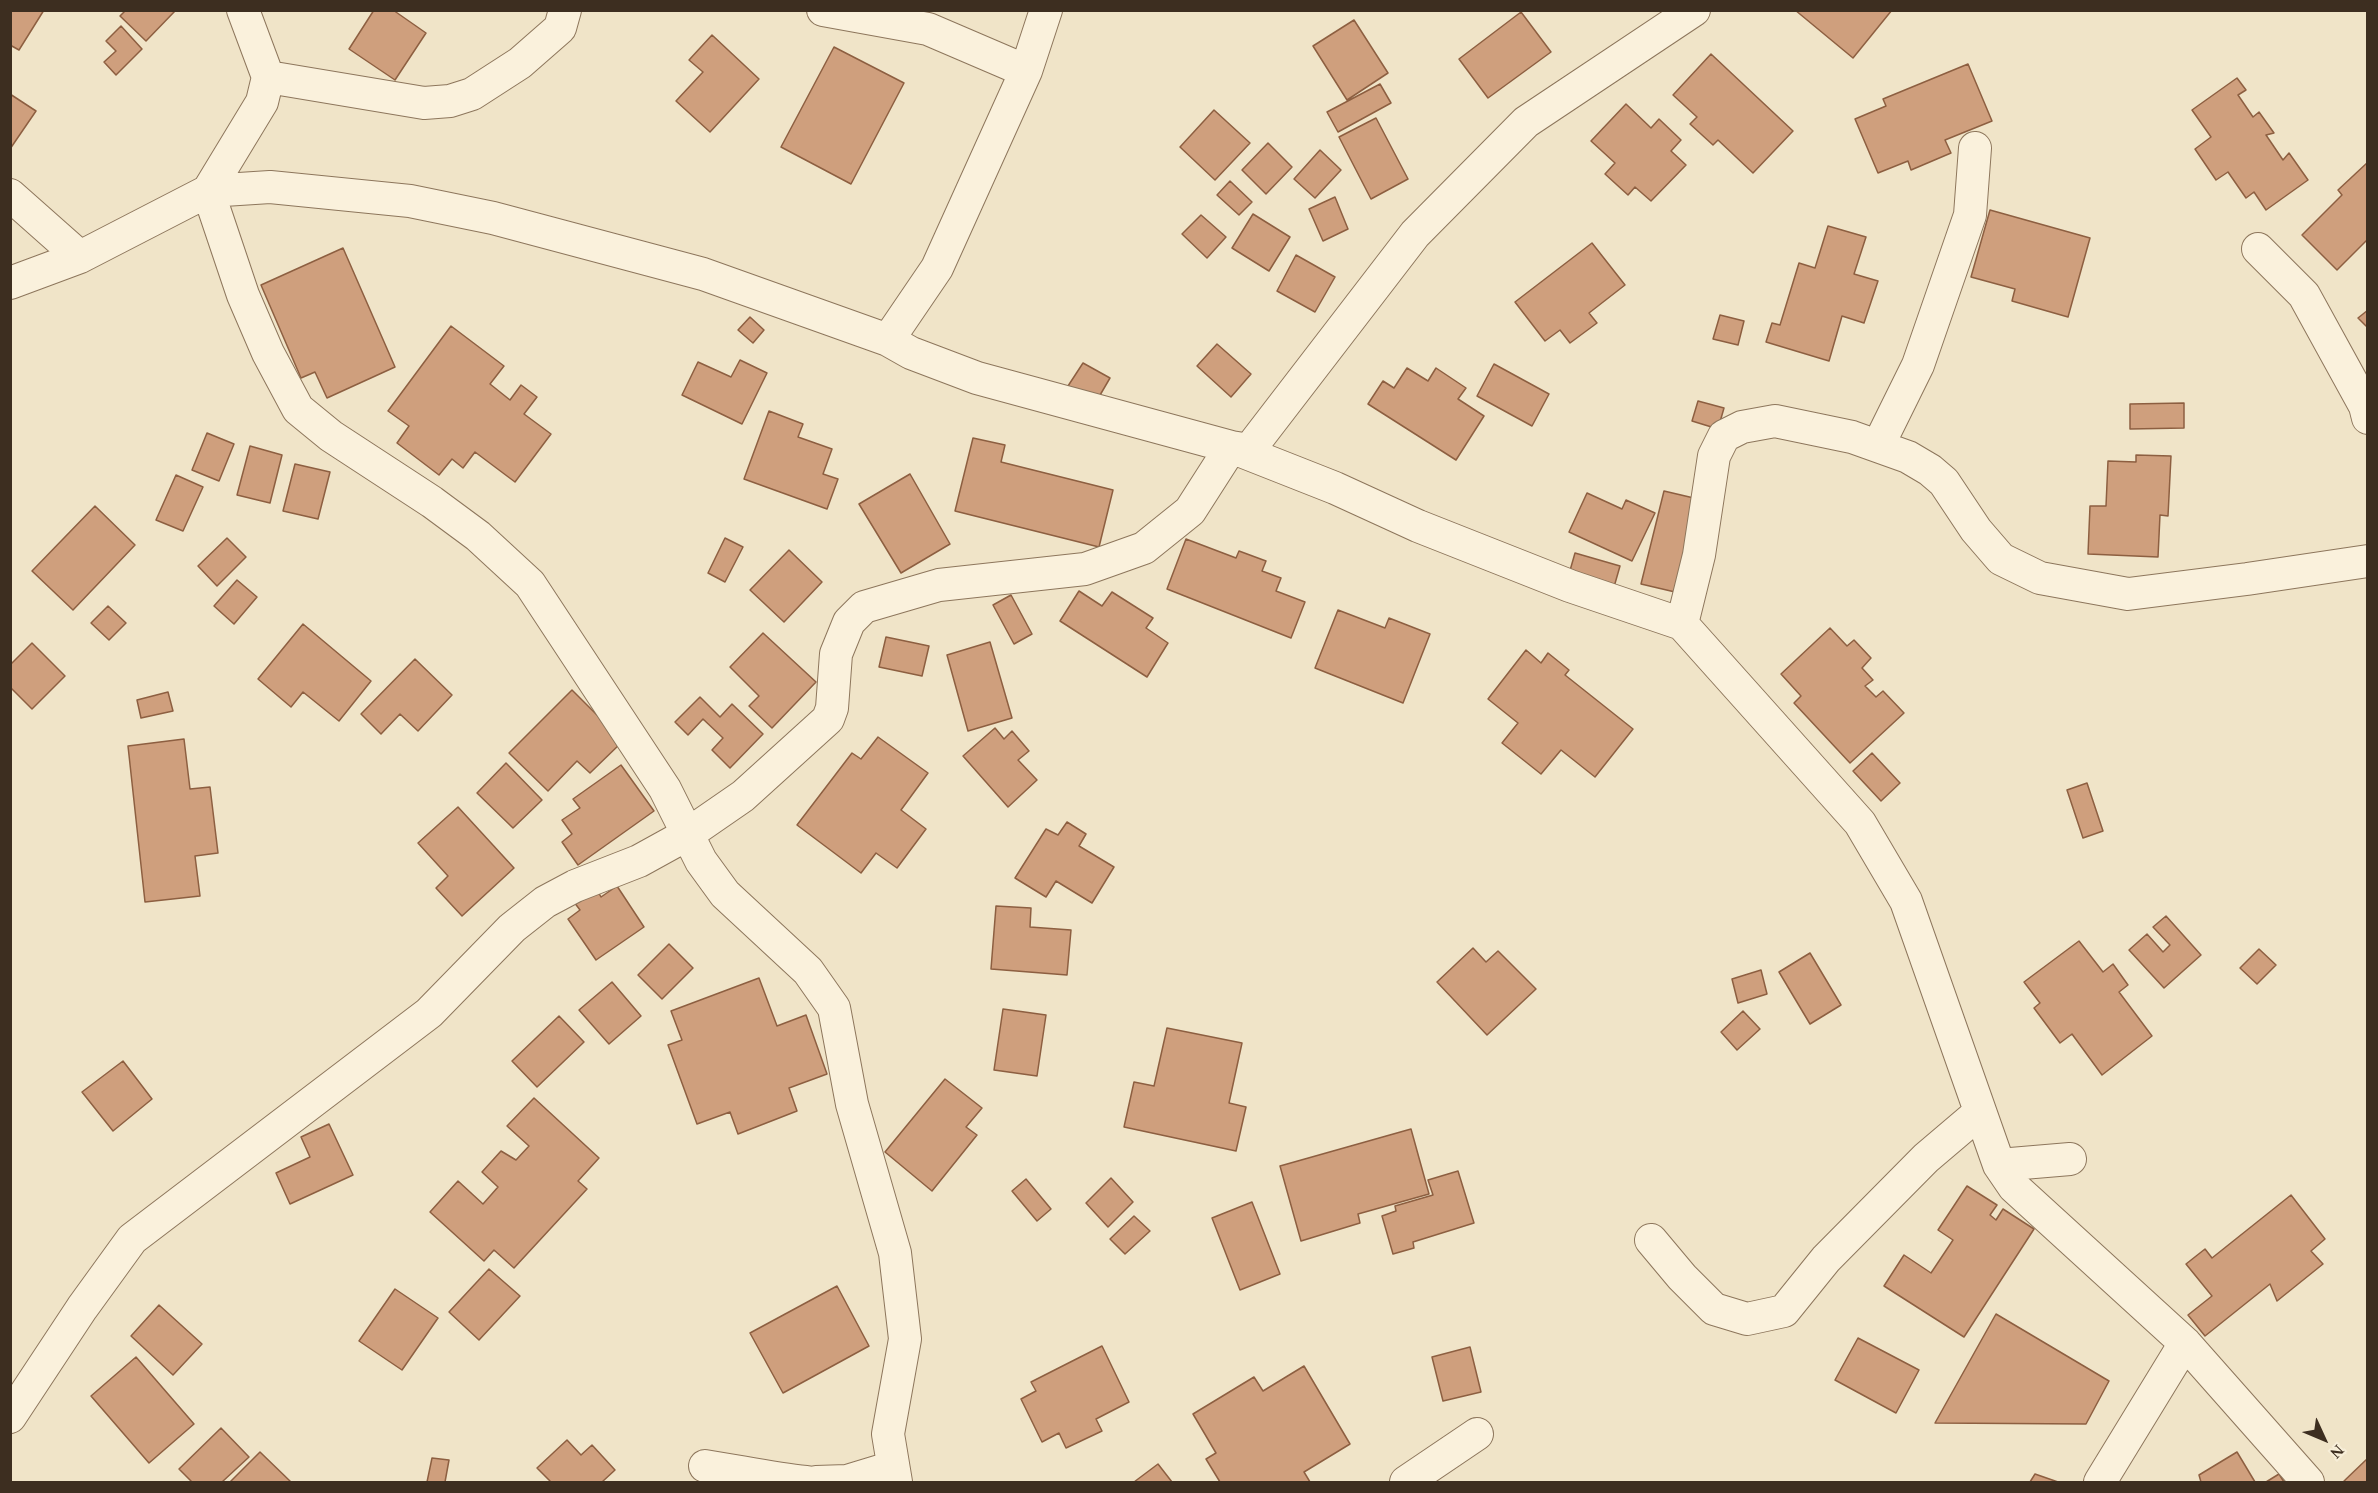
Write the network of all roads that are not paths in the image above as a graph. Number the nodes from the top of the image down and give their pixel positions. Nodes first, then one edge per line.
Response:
1 (243, 10) edge
2 (823, 10) edge
3 (1046, 10) edge
4 (1695, 10) edge
5 (569, 16) edge
6 (1026, 71) junction
7 (268, 77) junction
8 (1975, 148) dead end
9 (208, 191) junction
10 (10, 195) edge
11 (2258, 249) dead end
12 (80, 257) junction
13 (10, 283) edge
14 (888, 340) junction
15 (2367, 418) edge
16 (1878, 446) junction
17 (1231, 447) junction
18 (2367, 561) edge
19 (1682, 624) junction
20 (688, 834) junction
21 (1979, 1113) junction
22 (2070, 1159) dead end
23 (1998, 1165) junction
24 (1650, 1240) dead end
25 (2185, 1342) junction
26 (10, 1418) edge
27 (1477, 1434) dead end
28 (705, 1466) dead end
29 (895, 1475) edge
30 (806, 1482) edge
31 (816, 1482) edge
32 (1406, 1482) edge
33 (2100, 1482) edge
34 (2308, 1482) edge

1 - 7 street
2 - 6 street
3 - 6 street
4 - 17 street
5 - 7 street
6 - 14 street
7 - 9 street
8 - 16 street
9 - 12 street
9 - 14 street
9 - 20 street
10 - 12 street
11 - 15 street
12 - 13 street
14 - 17 street
16 - 18 street
16 - 19 street
17 - 19 street
17 - 20 street
19 - 21 street
20 - 26 street
20 - 29 street
21 - 23 street
21 - 24 street
22 - 23 street
23 - 25 street
25 - 33 street
25 - 34 street
27 - 32 street
28 - 30 street
29 - 31 street

